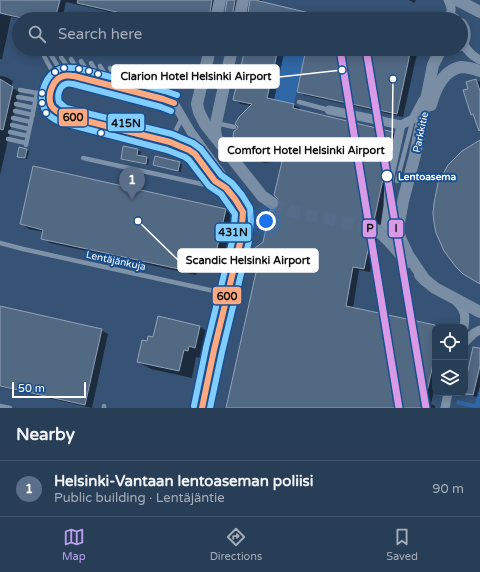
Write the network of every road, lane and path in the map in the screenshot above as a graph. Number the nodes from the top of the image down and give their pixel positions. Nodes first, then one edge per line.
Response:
1 (220, 0) edge
2 (243, 0) edge
3 (448, 0) edge
4 (457, 0) edge
5 (217, 12) edge
6 (240, 12) edge
7 (452, 12) edge
8 (480, 12) edge
9 (468, 51) edge
10 (44, 56) dead end
11 (52, 56) edge
12 (208, 56) edge
13 (230, 56) edge
14 (438, 56) edge
15 (61, 57) dead end
16 (71, 59) dead end
17 (480, 60) edge
18 (81, 61) dead end
19 (91, 63) dead end
20 (100, 66) dead end
21 (110, 68) dead end
22 (120, 70) dead end
23 (480, 71) edge
24 (130, 72) dead end
25 (140, 74) dead end
26 (149, 77) dead end
27 (65, 78) junction
28 (83, 79) junction
29 (159, 79) dead end
30 (93, 81) junction
31 (103, 84) junction
32 (113, 86) junction
33 (51, 89) junction
34 (123, 89) junction
35 (20, 90) dead end
36 (429, 90) junction
37 (134, 92) junction
38 (37, 93) junction
39 (144, 94) junction
40 (18, 97) dead end
41 (154, 97) junction
42 (164, 99) junction
43 (36, 100) junction
44 (299, 102) dead end
45 (174, 103) junction
46 (16, 104) dead end
47 (34, 108) junction
48 (329, 110) joint
49 (15, 111) dead end
50 (33, 115) junction
51 (13, 118) dead end
52 (182, 118) junction
53 (413, 119) junction
54 (31, 122) junction
55 (210, 123) junction
56 (12, 125) dead end
57 (402, 125) junction
58 (234, 127) dead end
59 (29, 129) junction
60 (10, 132) dead end
61 (28, 136) junction
62 (419, 138) junction
63 (8, 139) dead end
64 (170, 142) junction
65 (83, 158) dead end
66 (397, 181) dead end
67 (226, 188) junction
68 (272, 203) tunnel mouth
69 (373, 228) tunnel mouth
70 (387, 238) junction
71 (0, 242) edge
72 (217, 260) dead end
73 (235, 263) junction
74 (425, 280) junction
75 (228, 294) junction
76 (451, 296) junction
77 (480, 312) edge
78 (464, 324) edge
79 (480, 330) edge
80 (468, 339) edge
81 (447, 396) edge
82 (0, 406) edge
83 (10, 408) edge
84 (202, 408) edge
85 (445, 408) edge

1 - 5 main road
2 - 6 main road
3 - 7 street
4 - 8 main road
9 - 17 street
10 - 27 lane
11 - 27 lane
12 - 55 main road
13 - 55 main road
14 - 36 main road, Parkkitie
15 - 27 lane
16 - 28 lane
18 - 30 lane
19 - 31 lane
20 - 32 lane
21 - 34 lane
22 - 37 lane
23 - 62 main road
24 - 39 lane
25 - 41 lane
26 - 42 lane
27 - 28 street
27 - 33 street
28 - 30 street
29 - 45 lane
30 - 31 street
31 - 32 street
32 - 34 street
33 - 38 lane
33 - 64 street
34 - 37 street
35 - 38 lane
36 - 53 street
36 - 62 main road, Parkkitie
37 - 39 street
38 - 43 lane
39 - 41 street
40 - 43 lane
41 - 42 street
42 - 45 street
43 - 47 lane
44 - 48 lane
45 - 52 street
46 - 47 lane
47 - 50 lane
48 - 57 street
49 - 50 lane
50 - 54 lane
51 - 54 lane
52 - 64 lane
52 - 67 street
53 - 57 street
53 - 66 lane
54 - 59 lane
55 - 58 lane
55 - 68 main road
56 - 59 lane
57 - 70 street, Parkkitie
59 - 61 lane
60 - 61 lane
61 - 63 lane
62 - 74 main road, Parkkitie
64 - 67 street
65 - 67 lane
67 - 73 street
69 - 70 main road
70 - 74 main road
71 - 75 lane, Lentäjänkuja
72 - 73 lane
73 - 75 street
74 - 76 main road
75 - 84 street
76 - 77 main road
76 - 78 street
79 - 80 street
81 - 85 street
82 - 83 lane

